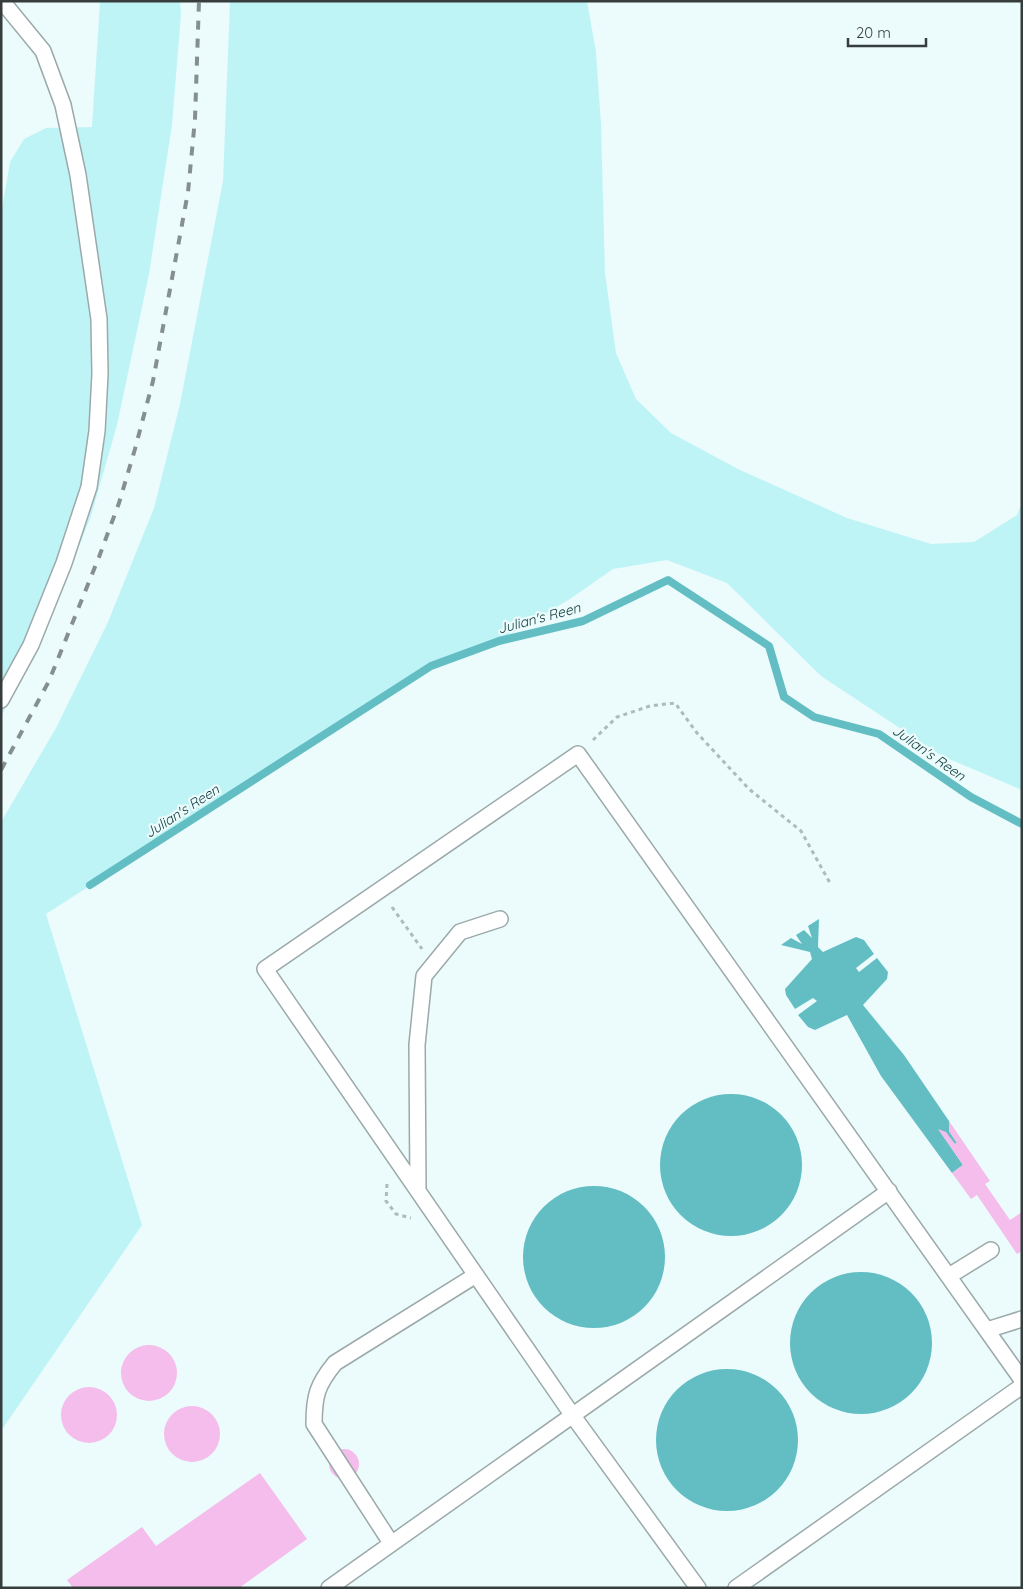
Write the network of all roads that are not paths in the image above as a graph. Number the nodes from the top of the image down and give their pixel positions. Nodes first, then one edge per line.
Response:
1 (2, 1) edge
2 (1, 700) edge
3 (500, 919) dead end
4 (418, 1190) junction
5 (889, 1191) junction
6 (991, 1250) dead end
7 (476, 1275) junction
8 (949, 1276) junction
9 (1022, 1320) edge
10 (987, 1330) junction
11 (1022, 1380) edge
12 (1022, 1386) edge
13 (573, 1416) junction
14 (391, 1543) junction
15 (329, 1588) edge
16 (698, 1588) edge
17 (736, 1588) edge

1 - 2 lane
3 - 4 lane
4 - 5 lane
4 - 7 lane
5 - 8 lane
5 - 13 lane
6 - 8 lane
7 - 13 lane
7 - 14 lane
8 - 10 lane
9 - 10 lane
10 - 11 lane
12 - 17 lane
13 - 14 lane
13 - 16 lane
14 - 15 lane

